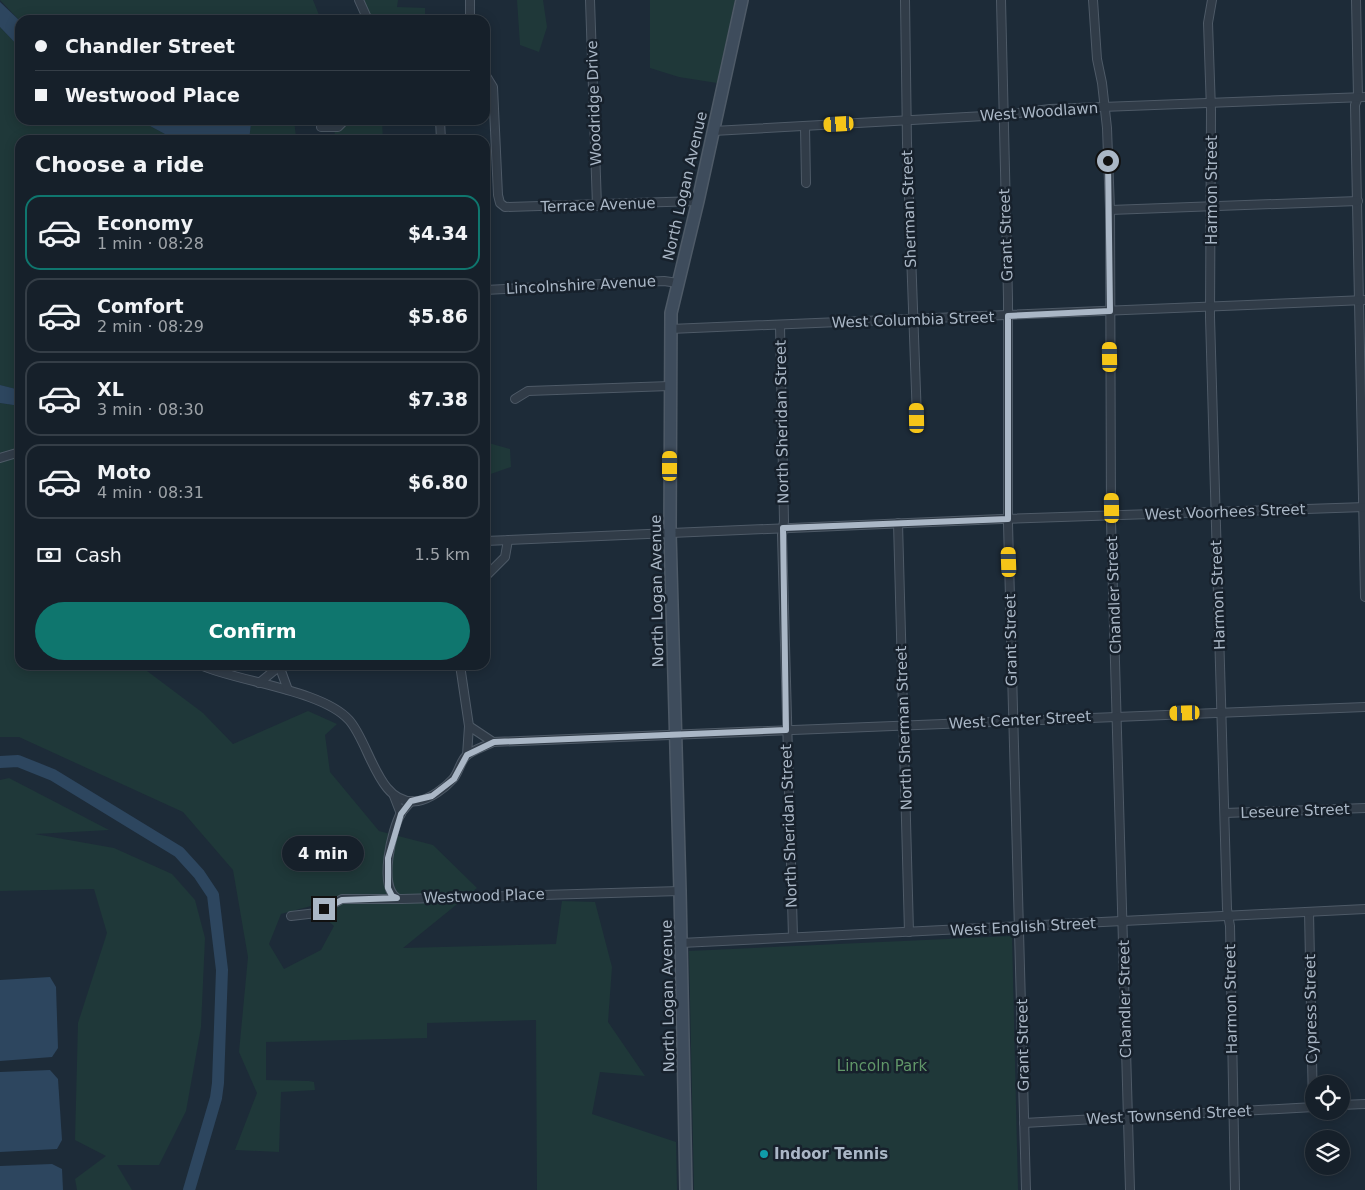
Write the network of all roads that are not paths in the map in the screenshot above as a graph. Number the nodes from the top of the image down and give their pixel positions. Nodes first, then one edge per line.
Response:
1 (359, 0) edge
2 (470, 0) edge
3 (590, 0) edge
4 (742, 0) edge
5 (905, 0) edge
6 (1001, 0) edge
7 (1093, 0) edge
8 (1212, 0) edge
9 (1356, 0) edge
10 (366, 15) edge
11 (470, 15) edge
12 (490, 82) edge
13 (1361, 97) edge
14 (1210, 103) junction
15 (1105, 107) junction
16 (1003, 115) junction
17 (907, 120) junction
18 (340, 125) edge
19 (805, 126) junction
20 (321, 127) dead end
21 (713, 131) junction
22 (806, 184) dead end
23 (698, 201) junction
24 (1358, 201) junction
25 (597, 206) junction
26 (1211, 207) junction
27 (1110, 210) junction
28 (678, 283) junction
29 (490, 290) edge
30 (1363, 300) edge
31 (1211, 307) junction
32 (1110, 311) junction
33 (1008, 316) junction
34 (914, 320) junction
35 (780, 326) junction
36 (670, 330) junction
37 (670, 386) junction
38 (515, 399) dead end
39 (917, 418) dead end
40 (15, 454) edge
41 (0, 458) edge
42 (1364, 507) edge
43 (1216, 512) junction
44 (1112, 516) junction
45 (1008, 519) junction
46 (898, 523) junction
47 (783, 528) junction
48 (670, 533) junction
49 (508, 540) junction
50 (490, 541) edge
51 (490, 572) edge
52 (1365, 597) edge
53 (212, 670) edge
54 (277, 670) edge
55 (282, 670) edge
56 (461, 670) edge
57 (259, 683) junction
58 (288, 690) junction
59 (1365, 707) edge
60 (1222, 712) junction
61 (1118, 716) junction
62 (1013, 720) junction
63 (904, 725) junction
64 (469, 726) junction
65 (786, 730) junction
66 (675, 735) junction
67 (494, 742) junction
68 (467, 755) junction
69 (394, 796) junction
70 (411, 801) junction
71 (1365, 808) edge
72 (1225, 813) junction
73 (401, 814) junction
74 (680, 891) junction
75 (397, 898) junction
76 (1365, 910) edge
77 (1309, 912) junction
78 (291, 916) dead end
79 (1228, 917) junction
80 (1124, 922) junction
81 (1020, 927) junction
82 (909, 932) junction
83 (793, 937) junction
84 (682, 943) junction
85 (1312, 1075) edge
86 (1365, 1104) edge
87 (1350, 1105) edge
88 (1305, 1108) edge
89 (1233, 1112) junction
90 (1129, 1118) junction
91 (1024, 1123) junction
92 (686, 1190) edge
93 (1026, 1190) edge
94 (1130, 1190) edge
95 (1235, 1190) edge

1 - 10 street
2 - 11 street
3 - 25 street, Woodridge Drive
4 - 21 street, North Logan Avenue
5 - 17 street, Sherman Street
6 - 16 street, Grant Street
7 - 15 street, Chandler Street
8 - 14 street, Harmon Street
9 - 13 street
12 - 25 street, Terrace Avenue
13 - 14 street, West Woodlawn
13 - 24 street
14 - 15 street, West Woodlawn
14 - 26 street, Harmon Street
15 - 16 street, West Woodlawn
15 - 27 street, Chandler Street
16 - 17 street, West Woodlawn
16 - 33 street, Grant Street
17 - 19 street, West Woodlawn
17 - 34 street, Sherman Street
18 - 20 street
19 - 21 street, West Woodlawn
19 - 22 street
21 - 23 street, North Logan Avenue
23 - 25 street, Terrace Avenue
23 - 28 street, North Logan Avenue
24 - 26 street
24 - 30 street
26 - 27 street
26 - 31 street, Harmon Street
27 - 32 street, Chandler Street
28 - 29 street, Lincolnshire Avenue
28 - 36 street, North Logan Avenue
30 - 31 street, West Columbia Street
30 - 42 street
31 - 32 street, West Columbia Street
31 - 43 street, Harmon Street
32 - 33 street, West Columbia Street
32 - 44 street, Chandler Street
33 - 34 street, West Columbia Street
33 - 45 street, Grant Street
34 - 35 street, West Columbia Street
34 - 39 street, Sherman Street
35 - 36 street, West Columbia Street
35 - 47 street, North Sheridan Street
36 - 37 street, North Logan Avenue
37 - 38 street
37 - 48 street, North Logan Avenue
40 - 41 street
42 - 43 street, West Voorhees Street
42 - 52 street
43 - 44 street, West Voorhees Street
43 - 60 street, Harmon Street
44 - 45 street, West Voorhees Street
44 - 61 street, Chandler Street
45 - 46 street, West Voorhees Street
45 - 62 street, Grant Street
46 - 47 street, West Voorhees Street
46 - 63 street, North Sherman Street
47 - 48 street, West Voorhees Street
47 - 65 street, North Sheridan Street
48 - 49 street, West Voorhees Street
48 - 66 street, North Logan Avenue
49 - 50 street, West Voorhees Street
49 - 51 street
53 - 57 street
54 - 57 street
55 - 58 street
56 - 64 street
57 - 58 street
58 - 69 street
59 - 60 street, West Center Street
60 - 61 street, West Center Street
60 - 72 street, Harmon Street
61 - 62 street, West Center Street
61 - 80 street, Chandler Street
62 - 63 street, West Center Street
62 - 81 street, Grant Street
63 - 65 street, West Center Street
63 - 82 street, North Sherman Street
64 - 67 street
64 - 68 street
65 - 66 street, West Center Street
65 - 83 street, North Sheridan Street
66 - 67 street, West Center Street
66 - 74 street, North Logan Avenue
67 - 68 street
68 - 70 street
69 - 70 street
69 - 73 street
70 - 73 street
71 - 72 street, Leseure Street
72 - 79 street, Harmon Street
73 - 75 street
74 - 75 street, Westwood Place
74 - 84 street, North Logan Avenue
75 - 78 street, Westwood Place
76 - 77 street, West English Street
77 - 79 street, West English Street
77 - 85 street, Cypress Street
79 - 80 street, West English Street
79 - 89 street, Harmon Street
80 - 81 street, West English Street
80 - 90 street, Chandler Street
81 - 82 street, West English Street
81 - 91 street, Grant Street
82 - 83 street, West English Street
83 - 84 street, West English Street
84 - 92 street, North Logan Avenue
86 - 87 street
88 - 89 street, West Townsend Street
89 - 90 street, West Townsend Street
89 - 95 street, Harmon Street
90 - 91 street, West Townsend Street
90 - 94 street, Chandler Street
91 - 93 street, Grant Street

